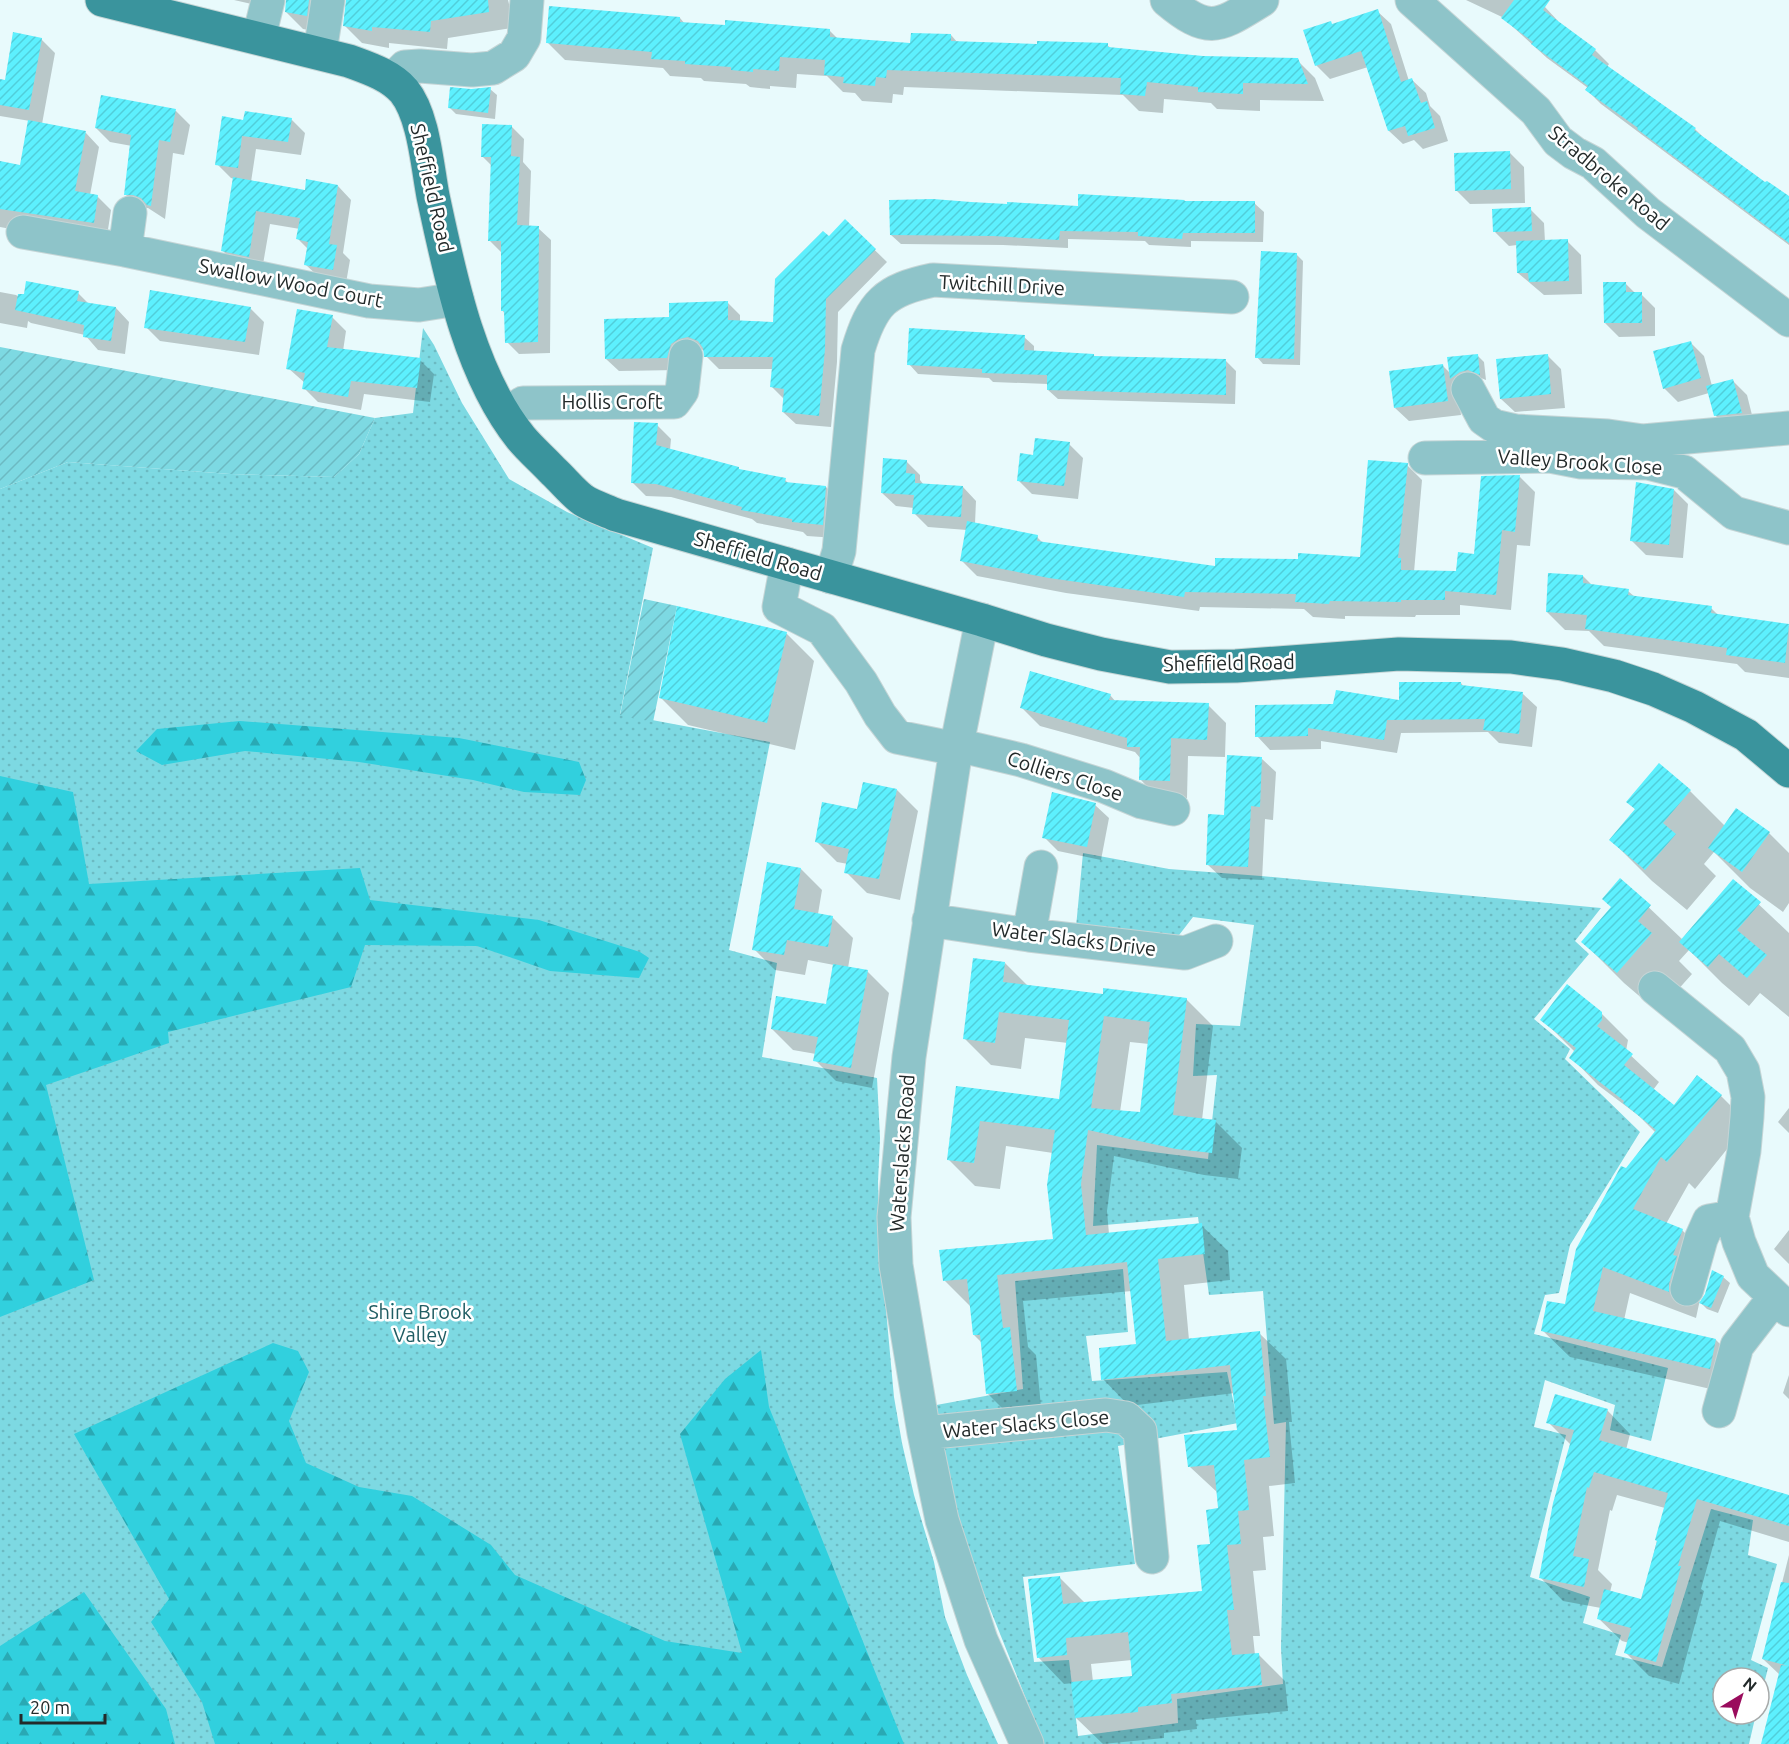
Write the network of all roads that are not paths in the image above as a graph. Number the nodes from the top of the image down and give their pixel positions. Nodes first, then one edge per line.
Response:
1 (102, 0) edge
2 (268, 0) edge
3 (328, 0) edge
4 (527, 0) edge
5 (1167, 0) edge
6 (1262, 0) edge
7 (1412, 0) edge
8 (259, 37) junction
9 (320, 52) junction
10 (392, 80) junction
11 (130, 213) dead end
12 (23, 232) dead end
13 (125, 250) junction
14 (1232, 297) dead end
15 (457, 299) junction
16 (1789, 320) edge
17 (686, 356) dead end
18 (1468, 389) dead end
19 (506, 415) junction
20 (1789, 428) edge
21 (1425, 458) dead end
22 (1789, 528) edge
23 (787, 564) junction
24 (831, 578) junction
25 (982, 620) junction
26 (956, 747) junction
27 (1789, 771) edge
28 (1173, 809) dead end
29 (1041, 867) dead end
30 (929, 920) junction
31 (1029, 935) junction
32 (1216, 941) dead end
33 (1655, 988) dead end
34 (1732, 1217) junction
35 (1687, 1289) dead end
36 (1782, 1304) edge
37 (1719, 1411) dead end
38 (924, 1433) junction
39 (1152, 1557) dead end
40 (1027, 1744) edge

1 - 8 main road, Sheffield Road
2 - 8 street
3 - 9 street
4 - 10 street
5 - 6 street
7 - 16 street, Stradbroke Road
8 - 9 main road, Sheffield Road
9 - 10 main road, Sheffield Road
10 - 15 main road, Sheffield Road
11 - 13 street
12 - 13 street, Swallow Wood Court
13 - 15 street, Swallow Wood Court
14 - 24 street, Twitchill Drive
15 - 19 main road, Sheffield Road
17 - 19 street, Hollis Croft
18 - 20 street
19 - 23 main road, Sheffield Road
21 - 22 street, Valley Brook Close
23 - 24 main road, Sheffield Road
23 - 26 street, Colliers Close
24 - 25 main road, Sheffield Road
25 - 26 street, Waterslacks Road
25 - 27 main road, Sheffield Road
26 - 28 street, Colliers Close
26 - 30 street, Waterslacks Road
29 - 31 street
30 - 31 street, Water Slacks Drive
30 - 38 street, Waterslacks Road
31 - 32 street, Water Slacks Drive
33 - 34 street
34 - 35 street
34 - 36 street
36 - 37 street
38 - 39 street, Water Slacks Close
38 - 40 street, Waterslacks Road

